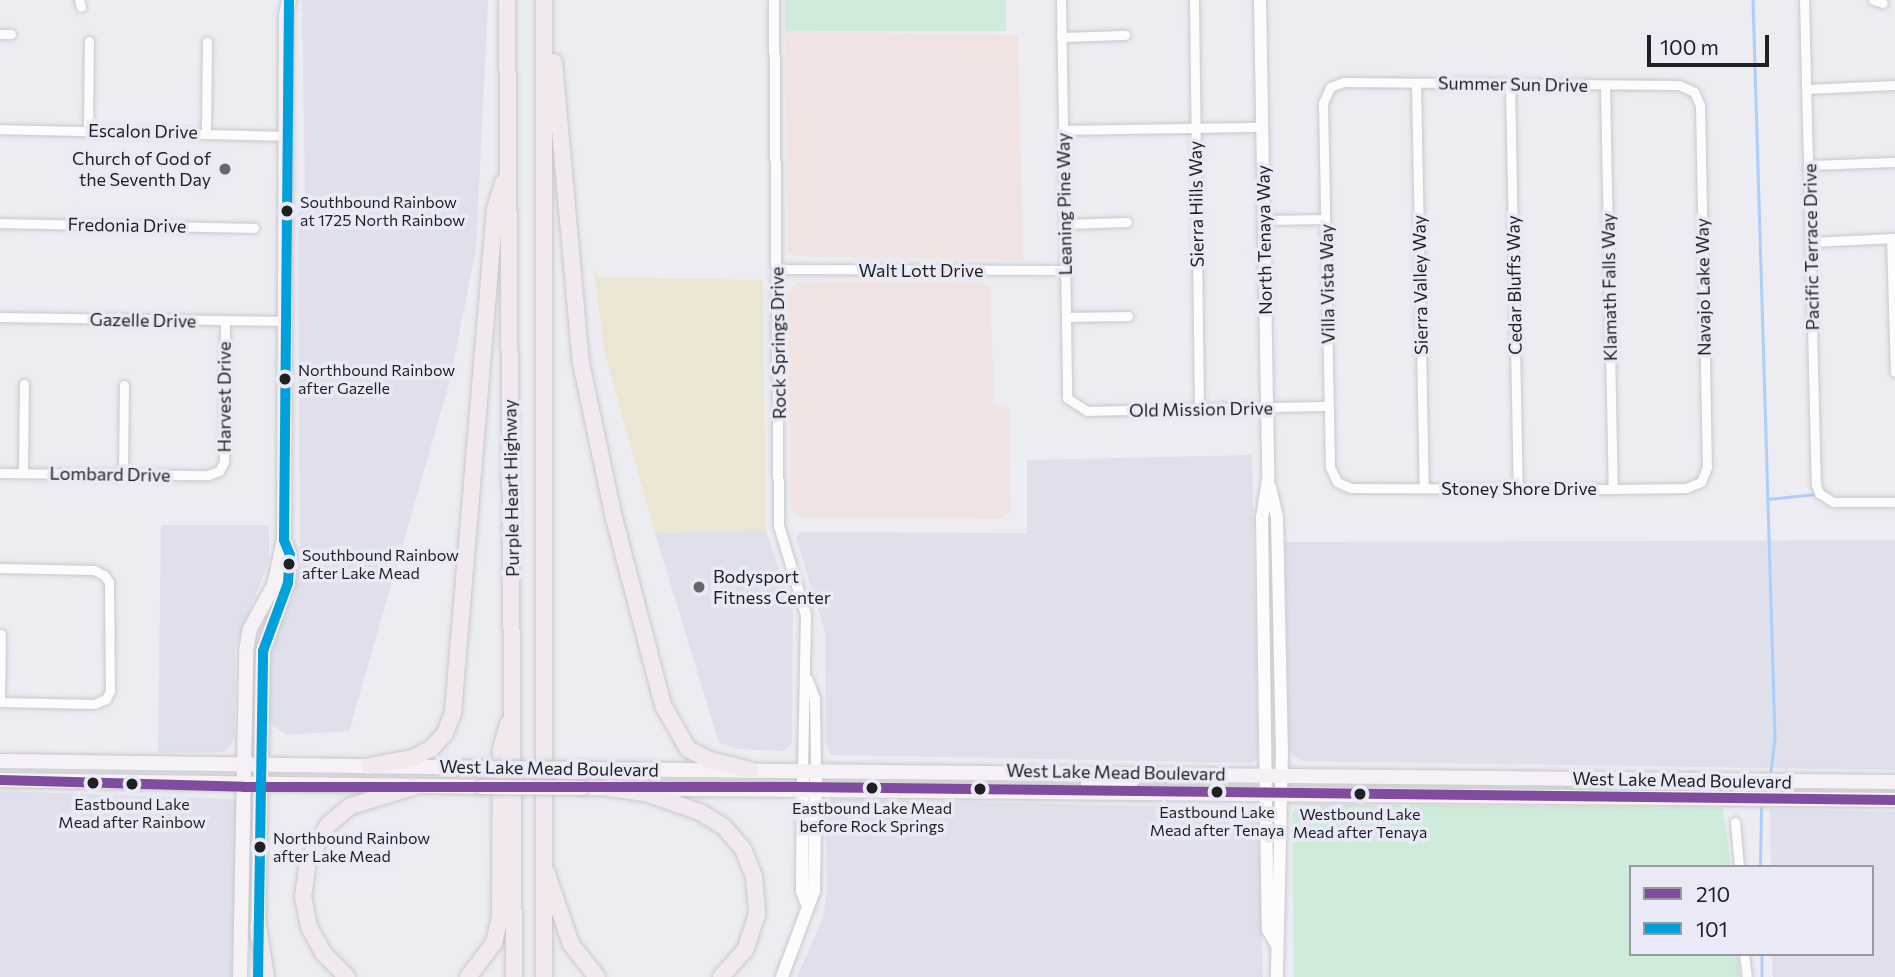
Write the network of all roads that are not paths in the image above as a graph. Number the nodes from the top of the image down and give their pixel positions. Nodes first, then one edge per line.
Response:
1 (281, 0) edge
2 (289, 0) edge
3 (507, 0) edge
4 (544, 0) edge
5 (554, 0) edge
6 (774, 0) edge
7 (1061, 0) edge
8 (1194, 0) edge
9 (1260, 0) edge
10 (1804, 0) edge
11 (1873, 0) edge
12 (1883, 3) dead end
13 (286, 15) junction
14 (0, 34) edge
15 (11, 34) dead end
16 (1125, 35) dead end
17 (1061, 37) junction
18 (89, 41) dead end
19 (207, 42) dead end
20 (1416, 83) junction
21 (1510, 83) junction
22 (1605, 85) junction
23 (1895, 85) edge
24 (1330, 87) joint
25 (1807, 89) junction
26 (1694, 92) joint
27 (1195, 127) junction
28 (1262, 127) junction
29 (0, 129) edge
30 (1063, 130) junction
31 (88, 131) junction
32 (206, 132) junction
33 (286, 135) junction
34 (1895, 162) edge
35 (1809, 166) junction
36 (507, 167) junction
37 (1325, 219) junction
38 (1264, 220) junction
39 (1127, 222) dead end
40 (0, 223) edge
41 (1066, 224) junction
42 (254, 228) dead end
43 (1893, 238) edge
44 (1811, 242) junction
45 (776, 270) junction
46 (1066, 270) junction
47 (1128, 316) dead end
48 (0, 317) edge
49 (1067, 317) junction
50 (225, 321) junction
51 (286, 321) junction
52 (1895, 372) edge
53 (24, 384) dead end
54 (124, 386) dead end
55 (1074, 406) joint
56 (1329, 406) junction
57 (1267, 407) junction
58 (1199, 408) junction
59 (219, 471) joint
60 (0, 473) edge
61 (23, 473) junction
62 (123, 474) junction
63 (1268, 480) junction
64 (1336, 482) joint
65 (1701, 482) joint
66 (1424, 488) junction
67 (1518, 488) junction
68 (1613, 488) junction
69 (1895, 502) edge
70 (1262, 517) junction
71 (284, 540) junction
72 (1278, 549) junction
73 (1263, 562) junction
74 (0, 568) edge
75 (1279, 610) junction
76 (1, 634) edge
77 (0, 702) edge
78 (513, 705) junction
79 (0, 761) edge
80 (135, 763) junction
81 (245, 765) junction
82 (262, 765) junction
83 (369, 766) junction
84 (0, 768) edge
85 (750, 770) junction
86 (810, 770) junction
87 (969, 771) junction
88 (1032, 771) junction
89 (1087, 771) junction
90 (1169, 772) junction
91 (1273, 773) junction
92 (33, 775) junction
93 (1474, 778) junction
94 (0, 780) edge
95 (1719, 780) junction
96 (1804, 782) junction
97 (1895, 782) edge
98 (244, 787) junction
99 (261, 787) junction
100 (413, 787) junction
101 (807, 787) junction
102 (609, 788) junction
103 (898, 789) junction
104 (970, 790) junction
105 (1030, 790) junction
106 (1895, 790) edge
107 (1087, 791) junction
108 (1273, 794) junction
109 (1474, 796) junction
110 (1636, 798) junction
111 (1737, 799) junction
112 (1854, 800) junction
113 (1895, 800) edge
114 (1735, 822) dead end
115 (543, 862) junction
116 (1739, 865) edge
117 (258, 926) junction
118 (498, 928) junction
119 (1744, 956) edge
120 (240, 977) edge
121 (258, 977) edge
122 (266, 977) edge
123 (348, 977) edge
124 (460, 977) edge
125 (468, 977) edge
126 (514, 977) edge
127 (544, 977) edge
128 (597, 977) edge
129 (722, 977) edge
130 (782, 977) edge
131 (1277, 977) edge
132 (1748, 977) edge

1 - 13 main road
2 - 13 main road
3 - 36 highway, Purple Heart Highway
4 - 115 highway, Purple Heart Highway
5 - 85 highway
6 - 45 street, Rock Springs Drive
7 - 17 street, Leaning Pine Way
8 - 27 street, Sierra Hills Way
9 - 28 main road, North Tenaya Way
10 - 25 street, Pacific Terrace Drive
11 - 12 street
13 - 33 main road
14 - 15 street
16 - 17 street
17 - 30 street, Leaning Pine Way
18 - 31 street
19 - 32 street
20 - 21 street, Summer Sun Drive
20 - 24 street, Summer Sun Drive
20 - 66 street, Sierra Valley Way
21 - 22 street, Summer Sun Drive
21 - 67 street, Cedar Bluffs Way
22 - 26 street, Summer Sun Drive
22 - 68 street, Klamath Falls Way
23 - 25 street
24 - 37 street, Villa Vista Way
25 - 35 street, Pacific Terrace Drive
26 - 65 street, Navajo Lake Way
27 - 28 street
27 - 30 street
27 - 58 street, Sierra Hills Way
28 - 38 main road, North Tenaya Way
29 - 31 street, Escalon Drive
30 - 41 street, Leaning Pine Way
31 - 32 street, Escalon Drive
32 - 33 street, Escalon Drive
33 - 51 main road
34 - 35 street
35 - 44 street, Pacific Terrace Drive
36 - 78 highway, Purple Heart Highway
36 - 83 highway
37 - 38 street
37 - 56 street, Villa Vista Way
38 - 57 main road, North Tenaya Way
39 - 41 street
40 - 42 street, Fredonia Drive
41 - 46 street, Leaning Pine Way
43 - 44 street
43 - 52 street
44 - 69 street, Pacific Terrace Drive
45 - 46 street, Walt Lott Drive
45 - 86 street, Rock Springs Drive
46 - 49 street, Leaning Pine Way
47 - 49 street
48 - 50 street, Gazelle Drive
49 - 55 street, Leaning Pine Way
50 - 51 street, Gazelle Drive
50 - 59 street, Harvest Drive
51 - 71 main road
53 - 61 street
54 - 62 street
55 - 58 street, Old Mission Drive
56 - 57 street, Old Mission Drive
56 - 64 street, Villa Vista Way
57 - 58 street, Old Mission Drive
57 - 63 main road, North Tenaya Way
59 - 62 street, Lombard Drive
60 - 61 street, Lombard Drive
61 - 62 street, Lombard Drive
63 - 70 main road, North Tenaya Way
63 - 72 main road, North Tenaya Way
64 - 66 street, Stoney Shore Drive
65 - 68 street, Stoney Shore Drive
66 - 67 street, Stoney Shore Drive
67 - 68 street, Stoney Shore Drive
70 - 72 main road
70 - 73 main road, North Tenaya Way
71 - 81 main road
71 - 82 main road
72 - 75 main road, North Tenaya Way
73 - 75 main road
73 - 91 main road, North Tenaya Way
74 - 77 street
75 - 91 main road, North Tenaya Way
76 - 77 street
78 - 118 highway
78 - 126 highway, Purple Heart Highway
79 - 80 main road, West Lake Mead Boulevard
80 - 81 main road, West Lake Mead Boulevard
80 - 92 main road
81 - 82 main road, West Lake Mead Boulevard
81 - 98 main road
82 - 83 main road, West Lake Mead Boulevard
82 - 99 main road
83 - 85 main road, West Lake Mead Boulevard, bridge
84 - 92 main road
85 - 86 main road, West Lake Mead Boulevard
86 - 87 main road, West Lake Mead Boulevard
86 - 101 main road, Rock Springs Drive
87 - 88 main road, West Lake Mead Boulevard
87 - 103 main road
88 - 89 main road, West Lake Mead Boulevard
88 - 104 main road
89 - 90 main road, West Lake Mead Boulevard
89 - 105 main road
90 - 91 main road, West Lake Mead Boulevard
90 - 107 main road
91 - 93 main road, West Lake Mead Boulevard
91 - 108 main road, North Tenaya Way
92 - 94 main road, West Lake Mead Boulevard
92 - 98 main road, West Lake Mead Boulevard
93 - 95 main road, West Lake Mead Boulevard
93 - 109 main road
95 - 96 main road, West Lake Mead Boulevard
95 - 110 main road
96 - 97 main road, West Lake Mead Boulevard
96 - 111 main road
98 - 99 main road, West Lake Mead Boulevard
98 - 120 main road
99 - 100 main road, West Lake Mead Boulevard
99 - 117 main road
100 - 102 main road, West Lake Mead Boulevard, bridge
100 - 123 highway
101 - 102 main road, West Lake Mead Boulevard
101 - 103 main road, West Lake Mead Boulevard
101 - 130 main road, Rock Springs Drive
102 - 129 highway
103 - 104 main road, West Lake Mead Boulevard
104 - 105 main road, West Lake Mead Boulevard
105 - 107 main road, West Lake Mead Boulevard
106 - 112 main road
107 - 108 main road, West Lake Mead Boulevard
108 - 109 main road, West Lake Mead Boulevard
108 - 131 main road, North Tenaya Way
109 - 110 main road, West Lake Mead Boulevard
110 - 111 main road, West Lake Mead Boulevard
111 - 112 main road, West Lake Mead Boulevard
112 - 113 main road, West Lake Mead Boulevard
114 - 116 street
115 - 127 highway, Purple Heart Highway
115 - 128 highway
117 - 121 main road
117 - 122 highway
118 - 124 highway
118 - 125 highway
119 - 132 street

